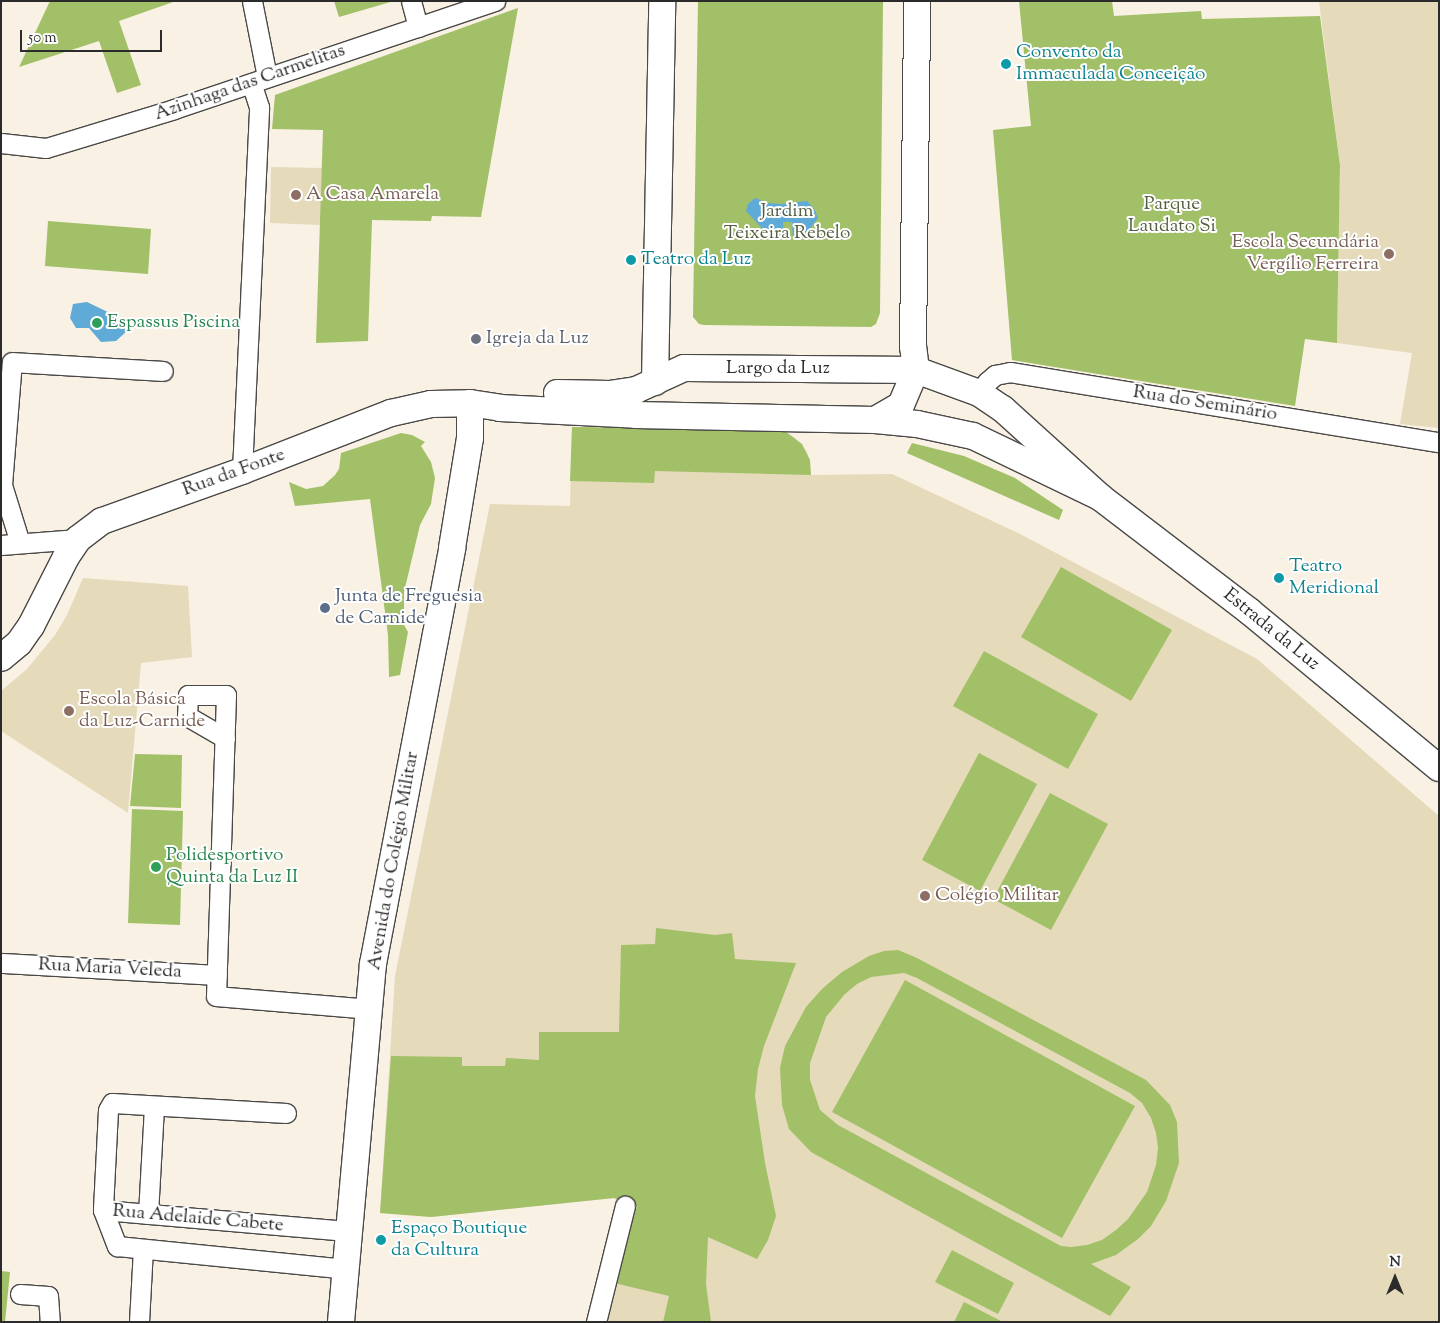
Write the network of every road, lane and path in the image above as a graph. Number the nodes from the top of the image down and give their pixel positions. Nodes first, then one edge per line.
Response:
1 (252, 1) edge
2 (411, 1) edge
3 (495, 1) edge
4 (662, 1) edge
5 (917, 1) edge
6 (418, 26) junction
7 (259, 80) junction
8 (1, 144) edge
9 (916, 370) junction
10 (163, 371) dead end
11 (655, 382) junction
12 (979, 393) junction
13 (470, 403) junction
14 (684, 415) junction
15 (875, 420) junction
16 (1439, 442) edge
17 (242, 471) junction
18 (1100, 497) junction
19 (78, 539) junction
20 (10, 544) edge
21 (1, 658) edge
22 (225, 738) dead end
23 (1439, 768) edge
24 (2, 963) edge
25 (217, 975) junction
26 (370, 1009) junction
27 (154, 1106) junction
28 (286, 1113) dead end
29 (625, 1206) dead end
30 (103, 1210) junction
31 (148, 1214) junction
32 (350, 1231) junction
33 (143, 1249) junction
34 (346, 1269) junction
35 (20, 1294) dead end
36 (50, 1322) edge
37 (139, 1322) edge
38 (341, 1322) edge
39 (596, 1322) edge

1 - 7 street
2 - 6 street
3 - 6 street, Azinhaga das Carmelitas
4 - 11 main road
5 - 9 main road
6 - 7 street, Azinhaga das Carmelitas
7 - 8 street, Azinhaga das Carmelitas
7 - 17 street
9 - 11 main road, Largo da Luz
9 - 12 main road, Estrada da Luz
9 - 15 main road
10 - 20 street
11 - 13 main road, Rua da Fonte
11 - 14 main road
12 - 16 street, Rua do Seminário
12 - 18 main road, Estrada da Luz
13 - 14 main road, Rua da Fonte
13 - 17 main road, Rua da Fonte
13 - 26 main road, Avenida do Colégio Militar
14 - 15 main road
15 - 18 main road, Estrada da Luz
17 - 19 main road, Rua da Fonte
18 - 23 main road, Estrada da Luz
19 - 20 street
19 - 21 main road, Rua da Fonte
22 - 25 street
24 - 25 street, Rua Maria Veleda
25 - 26 street
26 - 32 main road, Avenida do Colégio Militar
27 - 28 street
27 - 30 street
27 - 31 street
29 - 39 street
30 - 31 street, Rua Adelaide Cabete
30 - 33 street, Rua Adelaide Cabete
31 - 32 street, Rua Adelaide Cabete
32 - 34 main road, Avenida do Colégio Militar
33 - 34 street, Rua Adelaide Cabete
33 - 37 street
34 - 38 main road, Avenida do Colégio Militar
35 - 36 street

